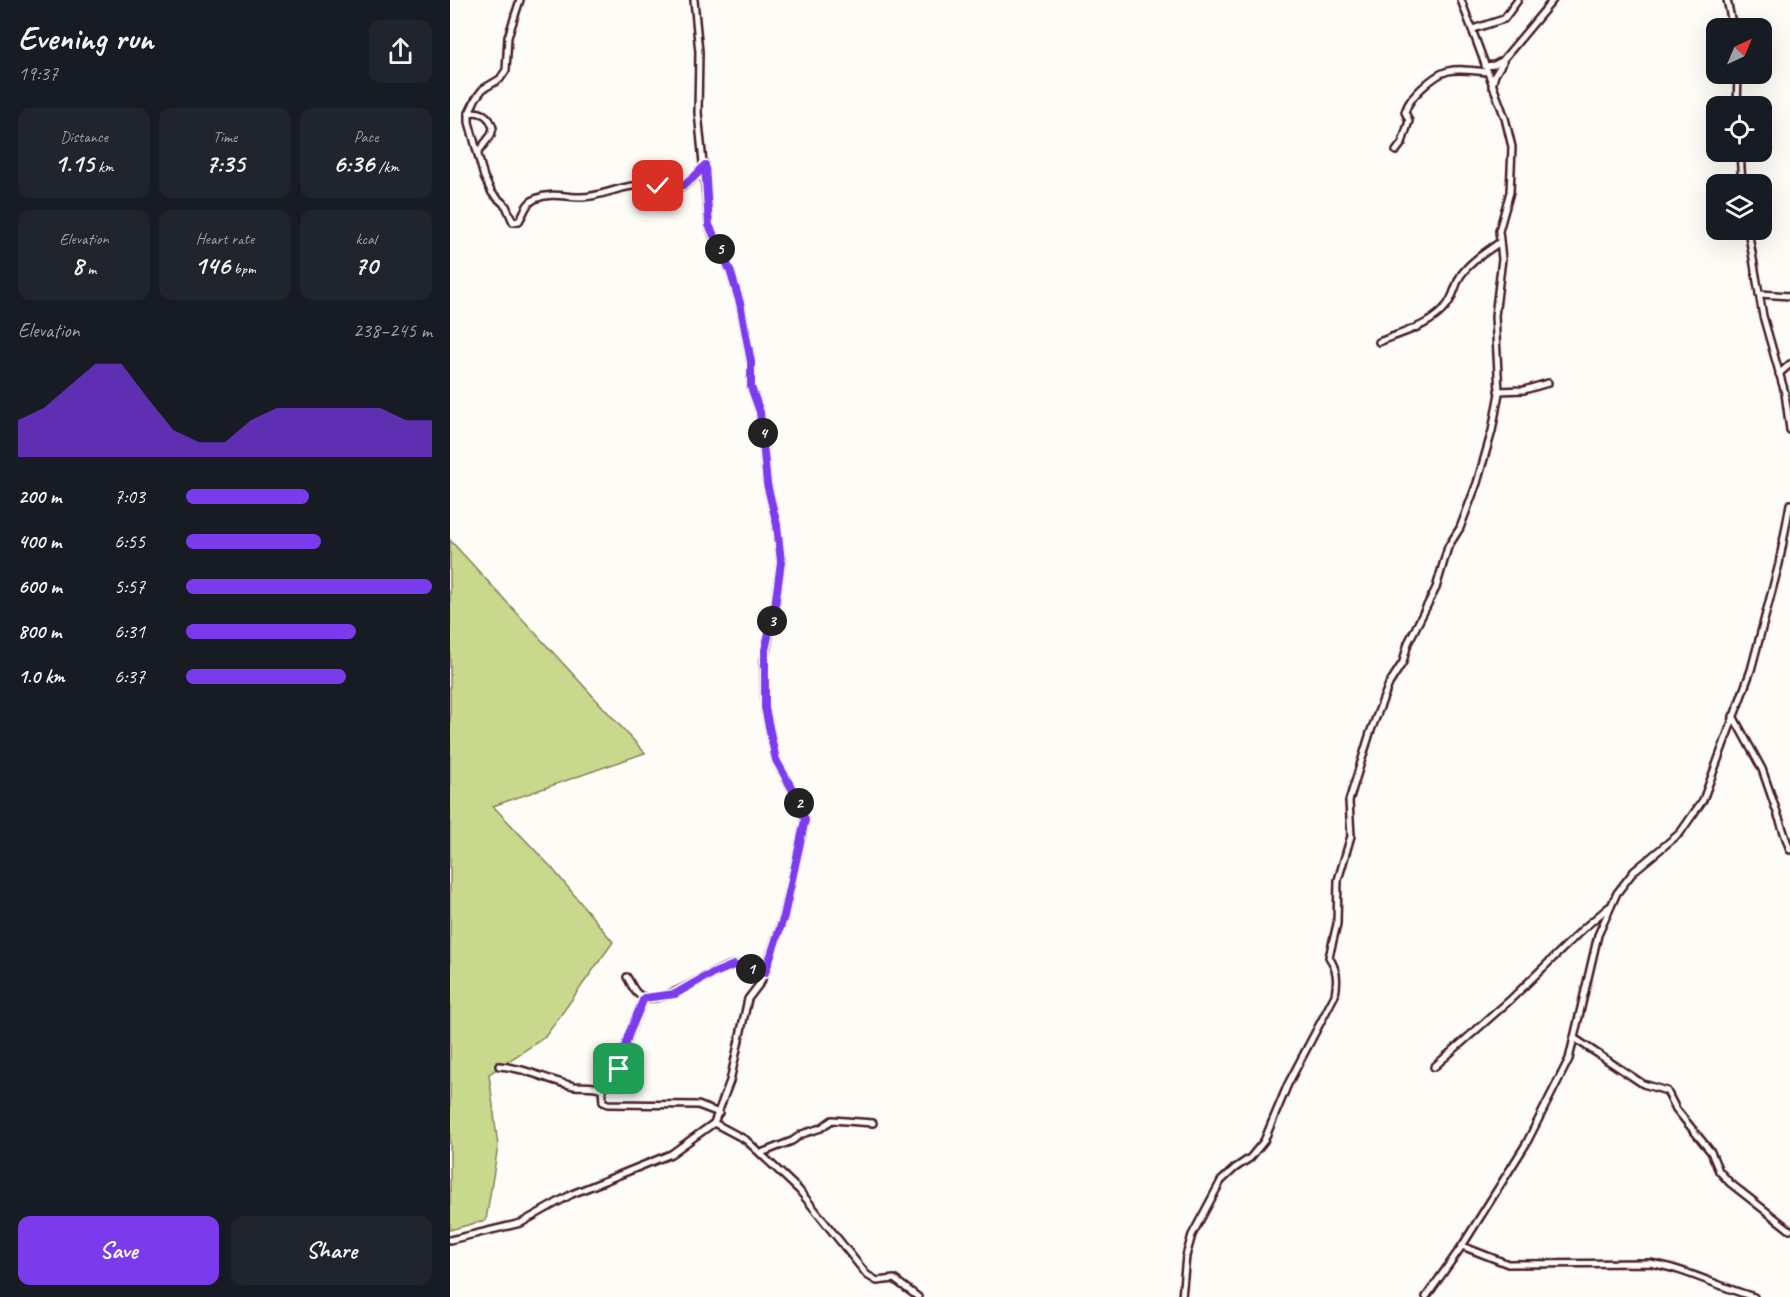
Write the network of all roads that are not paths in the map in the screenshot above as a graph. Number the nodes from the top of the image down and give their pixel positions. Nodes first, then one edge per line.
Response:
1 (520, 0) edge
2 (694, 0) edge
3 (1461, 0) edge
4 (1518, 0) edge
5 (1727, 0) edge
6 (1550, 1) edge
7 (1730, 18) edge
8 (1473, 29) junction
9 (1505, 58) junction
10 (1486, 69) junction
11 (1492, 87) junction
12 (469, 113) junction
13 (1396, 151) dead end
14 (478, 152) junction
15 (705, 165) junction
16 (1750, 240) edge
17 (1500, 242) junction
18 (1759, 294) junction
19 (1790, 296) edge
20 (1378, 342) dead end
21 (1790, 364) edge
22 (1779, 374) junction
23 (1548, 383) dead end
24 (1498, 391) junction
25 (1789, 414) edge
26 (1790, 430) edge
27 (1790, 504) edge
28 (1733, 716) junction
29 (1790, 850) edge
30 (1610, 906) junction
31 (765, 973) junction
32 (627, 977) dead end
33 (644, 998) junction
34 (1574, 1038) junction
35 (499, 1066) dead end
36 (1434, 1067) dead end
37 (602, 1089) junction
38 (719, 1113) junction
39 (714, 1123) junction
40 (873, 1123) dead end
41 (761, 1153) junction
42 (1790, 1230) edge
43 (450, 1240) edge
44 (1462, 1246) junction
45 (918, 1297) edge
46 (1182, 1297) edge
47 (1426, 1297) edge
48 (1754, 1297) edge

1 - 12 street
2 - 15 street
3 - 8 street
4 - 8 street
5 - 7 street
6 - 9 street
8 - 10 street
9 - 10 street
9 - 11 street
10 - 11 street
10 - 13 street
11 - 17 street
12 - 14 street
12 - 14 street
14 - 15 street
15 - 31 street
16 - 18 street
17 - 20 street
17 - 24 street
18 - 19 street
18 - 22 street
21 - 22 street
22 - 25 street
23 - 24 street
24 - 46 street
25 - 26 street
27 - 28 street
28 - 29 street
28 - 30 street
30 - 34 street
30 - 36 street
31 - 33 street
31 - 38 street
32 - 33 street
33 - 37 street
34 - 42 street
34 - 44 street
35 - 37 street
37 - 38 street
38 - 39 street
39 - 41 street
39 - 43 street
40 - 41 street
41 - 45 street
44 - 47 street
44 - 48 street

